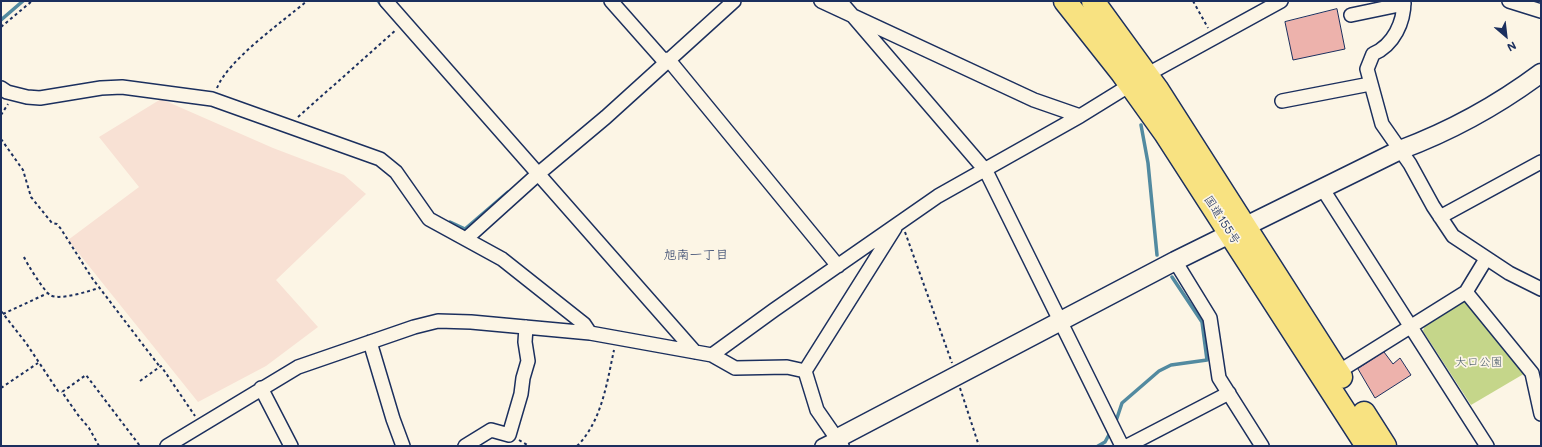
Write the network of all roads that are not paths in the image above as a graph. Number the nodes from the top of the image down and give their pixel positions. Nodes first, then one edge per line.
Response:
1 (386, 1) edge
2 (611, 1) edge
3 (734, 1) edge
4 (821, 1) edge
5 (840, 1) edge
6 (1065, 1) edge
7 (1093, 1) edge
8 (1281, 1) edge
9 (1509, 1) edge
10 (1404, 2) edge
11 (1541, 11) edge
12 (1351, 15) dead end
13 (854, 16) junction
14 (667, 60) junction
15 (1541, 72) edge
16 (1139, 79) junction
17 (1370, 84) junction
18 (1, 88) edge
19 (1282, 101) dead end
20 (1080, 116) junction
21 (1400, 150) junction
22 (1541, 162) edge
23 (986, 170) junction
24 (538, 174) junction
25 (1322, 188) junction
26 (1440, 217) junction
27 (900, 222) junction
28 (1238, 230) junction
29 (467, 238) junction
30 (1486, 259) junction
31 (1175, 261) junction
32 (838, 266) junction
33 (1541, 289) edge
34 (1466, 292) junction
35 (1061, 320) junction
36 (1410, 326) junction
37 (526, 327) junction
38 (590, 333) junction
39 (370, 342) junction
40 (696, 352) junction
41 (712, 355) junction
42 (805, 371) junction
43 (1338, 372) junction
44 (261, 388) junction
45 (1229, 394) junction
46 (1541, 414) edge
47 (834, 444) edge
48 (168, 446) edge
49 (291, 446) edge
50 (403, 446) edge
51 (465, 446) edge
52 (1122, 446) edge
53 (1127, 446) edge
54 (1262, 446) edge
55 (1367, 446) edge
56 (1385, 446) edge
57 (1488, 446) edge

1 - 24 street
2 - 14 street
3 - 14 street
4 - 13 street
5 - 13 street
6 - 16 highway, 国道155号
7 - 16 highway, 国道155号
8 - 16 street
9 - 11 street
10 - 12 street
10 - 17 street
13 - 20 street
13 - 23 street
14 - 24 street
14 - 32 street
15 - 21 street
16 - 20 street
16 - 28 highway, 国道155号
17 - 19 street
17 - 21 street
18 - 29 street
20 - 23 street
21 - 25 street
21 - 26 street
22 - 26 street
23 - 27 street
23 - 35 street
24 - 29 street
24 - 40 street
25 - 28 street
25 - 36 street
26 - 30 street
27 - 32 street
27 - 42 street
28 - 31 street
28 - 43 highway, 国道155号
28 - 55 highway, 国道155号
29 - 38 street
30 - 33 street
30 - 34 street
31 - 35 street
31 - 45 street
32 - 41 street
34 - 36 street
34 - 46 street
35 - 47 street
35 - 52 street
36 - 43 street
36 - 57 street
37 - 38 street
37 - 39 street
37 - 51 street
38 - 40 street
39 - 44 street
39 - 50 street
40 - 41 street
41 - 42 street
42 - 47 street
43 - 56 highway, 国道155号
44 - 48 street
44 - 49 street
45 - 53 street
45 - 54 street

